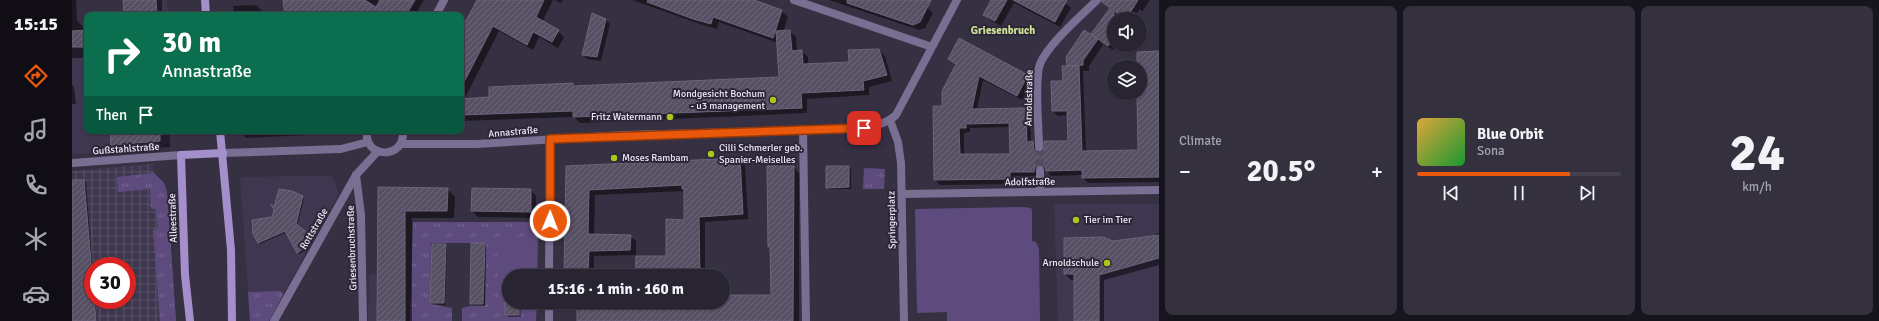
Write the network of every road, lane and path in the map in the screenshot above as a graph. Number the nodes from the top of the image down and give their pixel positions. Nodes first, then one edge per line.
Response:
1 (205, 0) edge
2 (444, 0) edge
3 (794, 0) edge
4 (957, 0) edge
5 (1097, 0) edge
6 (206, 12) edge
7 (438, 12) edge
8 (932, 47) junction
9 (890, 120) junction
10 (803, 129) junction
11 (220, 134) edge
12 (367, 134) edge
13 (403, 134) edge
14 (550, 139) junction
15 (368, 142) junction
16 (401, 144) junction
17 (1039, 147) tunnel mouth
18 (378, 151) junction
19 (223, 153) junction
20 (181, 155) junction
21 (72, 163) edge
22 (1040, 170) tunnel mouth
23 (356, 175) junction
24 (1159, 190) edge
25 (1040, 192) junction
26 (902, 194) junction
27 (549, 269) edge
28 (549, 309) edge
29 (190, 321) edge
30 (232, 321) edge
31 (274, 321) edge
32 (363, 321) edge
33 (549, 321) edge
34 (806, 321) edge
35 (904, 321) edge

1 - 6 main road
2 - 7 street
3 - 8 street
4 - 8 street
5 - 17 street, Arnoldstraße
8 - 9 street
9 - 10 street, Annastraße
9 - 26 street, Springerplatz
10 - 14 street, Annastraße
10 - 34 street
11 - 19 main road
12 - 15 street
13 - 16 street
14 - 16 street, Annastraße
14 - 27 street
15 - 18 street
15 - 19 street
16 - 18 street
18 - 23 street, Rottstraße
19 - 20 main road
19 - 30 main road
20 - 21 street, Gußstahlstraße
20 - 29 main road, Alleestraße
22 - 25 street
23 - 31 street, Rottstraße
23 - 32 street, Griesenbruchstraße
24 - 25 street, Adolfstraße
25 - 26 street, Adolfstraße
26 - 35 street, Springerplatz
28 - 33 street

